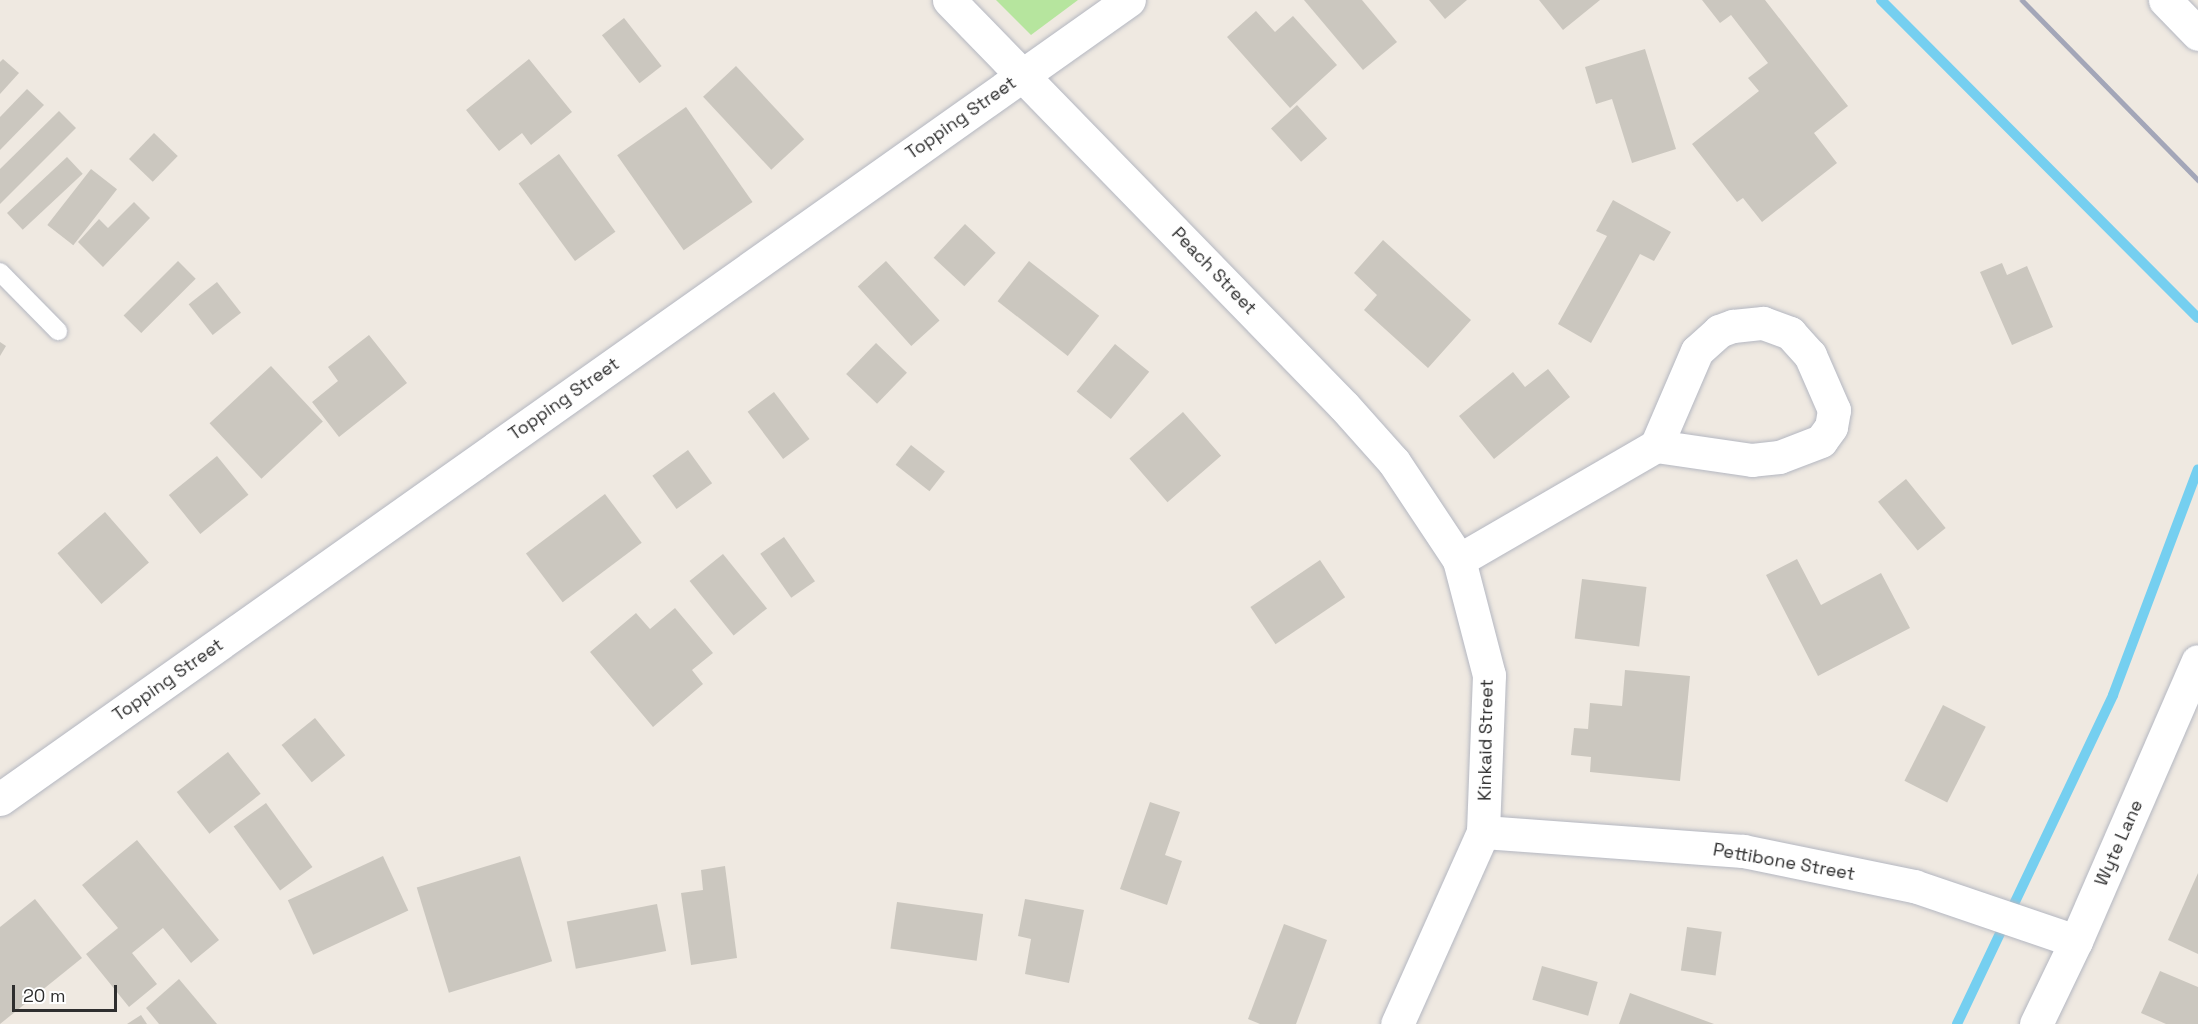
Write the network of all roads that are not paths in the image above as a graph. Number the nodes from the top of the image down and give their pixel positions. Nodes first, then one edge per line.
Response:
1 (949, 0) edge
2 (1129, 0) edge
3 (2165, 0) edge
4 (2198, 34) edge
5 (1024, 74) junction
6 (0, 272) edge
7 (58, 331) dead end
8 (1656, 446) junction
9 (1459, 560) junction
10 (2198, 661) edge
11 (0, 798) edge
12 (1483, 832) junction
13 (2076, 942) junction
14 (1397, 1024) edge
15 (2036, 1024) edge

1 - 5 street, Peach Street
2 - 5 street, Topping Street
3 - 4 street
5 - 9 street, Peach Street
5 - 11 street, Topping Street
6 - 7 lane
8 - 8 street
8 - 9 street
9 - 12 street, Kinkaid Street
10 - 13 street, Wyte Lane
12 - 13 street, Pettibone Street
12 - 14 street, Kinkaid Street
13 - 15 street, Wyte Lane

